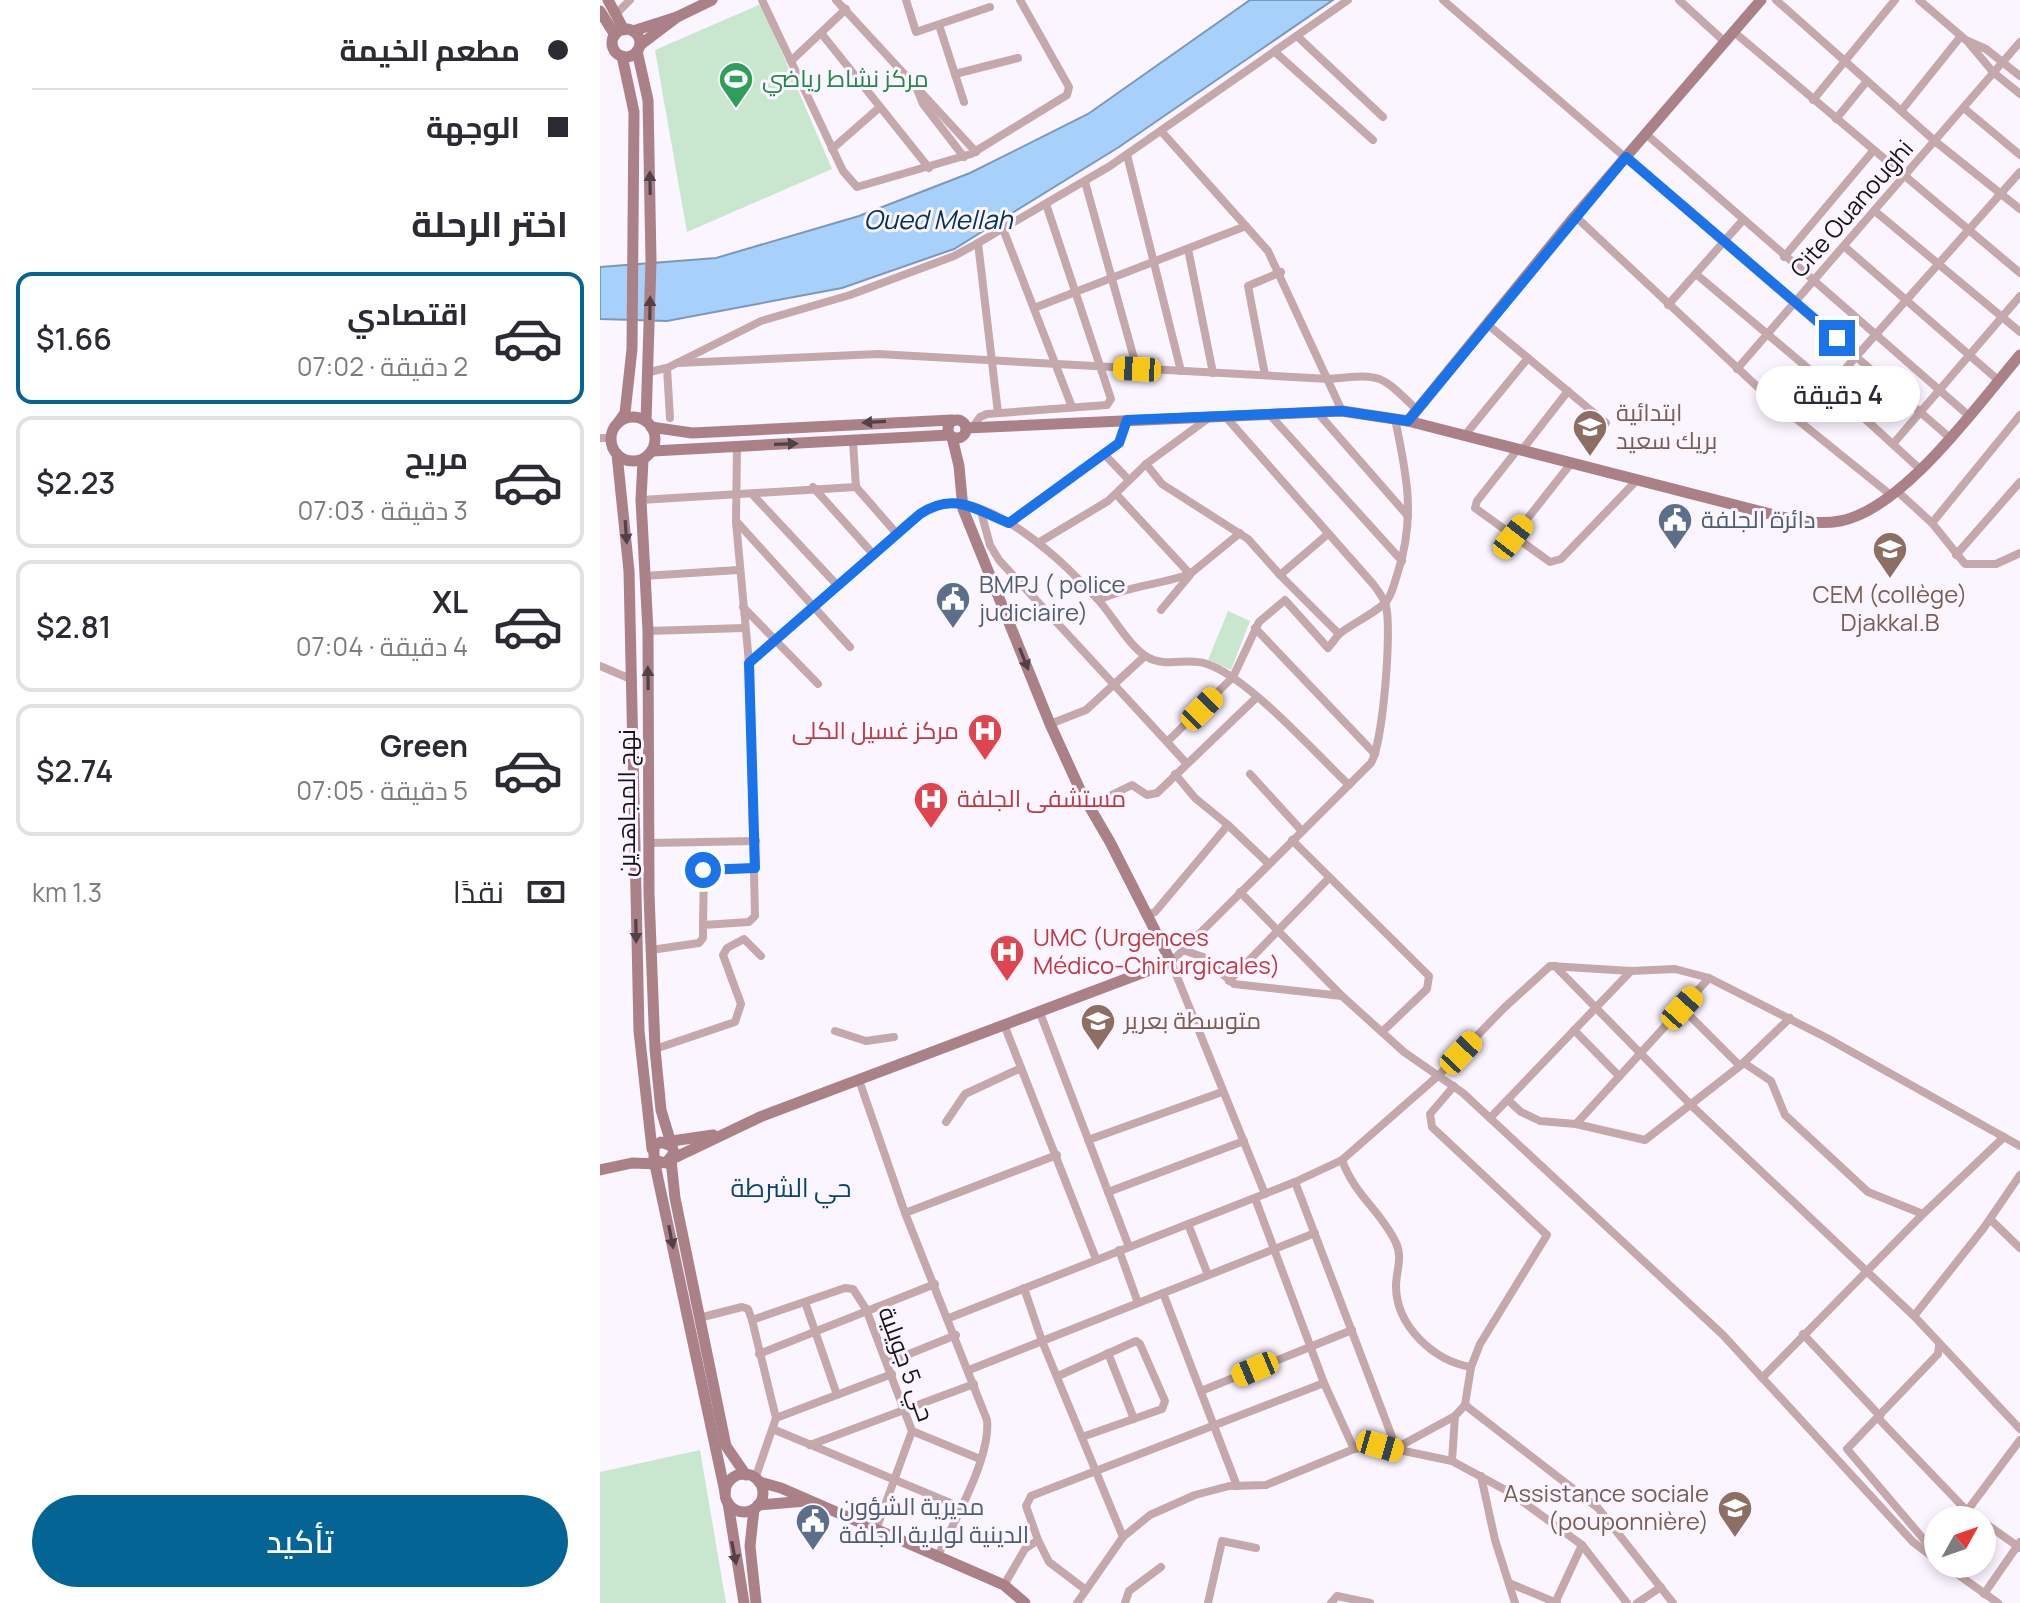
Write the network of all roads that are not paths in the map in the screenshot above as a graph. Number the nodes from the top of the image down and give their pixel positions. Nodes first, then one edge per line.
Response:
1 (608, 0) edge
2 (630, 0) edge
3 (712, 0) edge
4 (762, 0) edge
5 (836, 0) edge
6 (906, 0) edge
7 (1020, 0) edge
8 (1348, 0) edge
9 (1443, 0) edge
10 (1679, 0) edge
11 (1761, 0) edge
12 (1776, 0) edge
13 (1895, 0) edge
14 (1919, 0) edge
15 (990, 7) dead end
16 (846, 9) junction
17 (600, 11) edge
18 (617, 13) junction
19 (677, 17) junction
20 (939, 25) junction
21 (624, 32) junction
22 (1734, 32) junction
23 (821, 33) junction
24 (1297, 36) junction
25 (1964, 38) junction
26 (1725, 42) junction
27 (2020, 42) edge
28 (639, 48) junction
29 (1275, 52) junction
30 (622, 56) junction
31 (1018, 58) dead end
32 (1844, 60) junction
33 (791, 61) junction
34 (2003, 61) junction
35 (1993, 72) junction
36 (955, 74) junction
37 (2020, 76) edge
38 (1867, 81) junction
39 (917, 89) junction
40 (2020, 94) edge
41 (1813, 100) junction
42 (964, 102) dead end
43 (880, 107) junction
44 (1965, 109) junction
45 (1901, 111) junction
46 (1383, 117) dead end
47 (1836, 119) junction
48 (1161, 131) junction
49 (1646, 134) junction
50 (1373, 140) dead end
51 (1936, 142) junction
52 (832, 149) junction
53 (1873, 151) junction
54 (976, 152) junction
55 (1127, 155) junction
56 (2020, 155) edge
57 (964, 157) junction
58 (1626, 157) junction
59 (929, 168) junction
60 (2020, 172) edge
61 (1905, 178) junction
62 (1085, 182) junction
63 (2001, 194) junction
64 (1046, 204) junction
65 (2020, 209) edge
66 (1876, 212) junction
67 (1575, 216) junction
68 (1743, 220) junction
69 (1246, 226) junction
70 (1003, 229) junction
71 (1969, 230) junction
72 (1725, 240) junction
73 (978, 243) junction
74 (1845, 247) junction
75 (1188, 249) junction
76 (1784, 257) junction
77 (1155, 262) junction
78 (1939, 263) junction
79 (1281, 272) junction
80 (2020, 273) edge
81 (1696, 274) junction
82 (1113, 278) junction
83 (1814, 283) junction
84 (1075, 293) junction
85 (2020, 296) edge
86 (1906, 301) junction
87 (1796, 303) junction
88 (1668, 305) junction
89 (1034, 308) junction
90 (2002, 316) junction
91 (1487, 324) junction
92 (2020, 332) edge
93 (1768, 335) junction
94 (1875, 336) junction
95 (1857, 355) junction
96 (1969, 355) junction
97 (2020, 355) edge
98 (1528, 358) junction
99 (992, 361) junction
100 (677, 363) junction
101 (1055, 364) junction
102 (1099, 367) junction
103 (667, 368) junction
104 (1137, 369) junction
105 (1737, 369) junction
106 (1181, 371) junction
107 (649, 372) junction
108 (1213, 373) junction
109 (1265, 375) junction
110 (1329, 379) junction
111 (1998, 380) junction
112 (1829, 386) junction
113 (1939, 390) junction
114 (1568, 391) junction
115 (1072, 407) junction
116 (1416, 409) junction
117 (1317, 411) junction
118 (1342, 411) junction
119 (1920, 411) junction
120 (998, 413) junction
121 (1269, 414) junction
122 (1968, 415) junction
123 (2020, 415) edge
124 (1225, 416) junction
125 (1211, 417) junction
126 (670, 418) dead end
127 (1127, 420) junction
128 (1402, 420) junction
129 (1799, 421) junction
130 (618, 423) junction
131 (1606, 423) dead end
132 (649, 424) junction
133 (961, 433) junction
134 (1465, 435) junction
135 (1949, 437) junction
136 (606, 438) edge
137 (853, 442) junction
138 (1893, 444) junction
139 (737, 446) junction
140 (1520, 449) junction
141 (653, 451) junction
142 (617, 454) junction
143 (1104, 454) junction
144 (643, 460) junction
145 (1572, 462) junction
146 (1146, 464) junction
147 (1921, 470) junction
148 (1127, 478) junction
149 (1638, 478) junction
150 (2020, 482) edge
151 (813, 487) junction
152 (856, 487) junction
153 (752, 494) junction
154 (1116, 494) junction
155 (1894, 494) junction
156 (737, 496) junction
157 (641, 500) junction
158 (963, 505) junction
159 (981, 512) junction
160 (1409, 517) junction
161 (736, 522) junction
162 (1009, 523) junction
163 (1932, 523) junction
164 (1240, 533) junction
165 (897, 534) junction
166 (1328, 534) junction
167 (1513, 537) junction
168 (1038, 543) junction
169 (2020, 553) edge
170 (874, 555) junction
171 (1956, 555) junction
172 (1402, 561) junction
173 (738, 570) junction
174 (1190, 574) junction
175 (1280, 575) junction
176 (644, 576) junction
177 (837, 585) junction
178 (1296, 592) junction
179 (1099, 600) junction
180 (1285, 600) junction
181 (1386, 603) junction
182 (812, 605) junction
183 (741, 606) junction
184 (1161, 610) dead end
185 (744, 628) junction
186 (1255, 628) junction
187 (648, 631) junction
188 (1339, 634) junction
189 (775, 640) junction
190 (850, 647) dead end
191 (1145, 656) junction
192 (749, 663) junction
193 (600, 666) edge
194 (1233, 677) junction
195 (633, 680) junction
196 (1113, 683) junction
197 (818, 684) dead end
198 (1256, 698) junction
199 (1050, 724) junction
200 (1167, 742) junction
201 (1375, 754) junction
202 (1186, 763) junction
203 (1175, 774) junction
204 (1250, 774) dead end
205 (1349, 785) junction
206 (1091, 805) junction
207 (1228, 825) junction
208 (1301, 830) junction
209 (1292, 840) junction
210 (756, 841) junction
211 (650, 843) junction
212 (1269, 864) junction
213 (755, 868) junction
214 (1329, 878) junction
215 (1240, 892) junction
216 (1147, 915) junction
217 (703, 925) junction
218 (1278, 930) junction
219 (651, 950) junction
220 (1183, 950) junction
221 (761, 956) dead end
222 (1171, 962) junction
223 (1555, 965) junction
224 (1631, 971) junction
225 (1709, 978) junction
226 (1229, 981) junction
227 (1342, 996) junction
228 (1596, 1007) junction
229 (1682, 1008) junction
230 (1040, 1013) junction
231 (1790, 1018) junction
232 (1005, 1027) junction
233 (1574, 1030) junction
234 (835, 1031) dead end
235 (1382, 1032) junction
236 (894, 1037) dead end
237 (655, 1049) junction
238 (1641, 1054) junction
239 (1742, 1064) junction
240 (1021, 1068) junction
241 (1439, 1075) junction
242 (1619, 1076) junction
243 (859, 1080) junction
244 (1454, 1086) junction
245 (1222, 1092) junction
246 (1508, 1100) junction
247 (1692, 1106) junction
248 (1490, 1118) junction
249 (946, 1122) dead end
250 (1576, 1124) junction
251 (721, 1134) junction
252 (2004, 1137) junction
253 (1088, 1140) junction
254 (1244, 1141) junction
255 (669, 1143) junction
256 (2020, 1146) edge
257 (1057, 1155) junction
258 (659, 1158) junction
259 (1342, 1160) junction
260 (600, 1170) edge
261 (2020, 1175) edge
262 (1295, 1182) junction
263 (1108, 1192) junction
264 (1265, 1194) junction
265 (1255, 1198) junction
266 (905, 1213) junction
267 (1923, 1214) junction
268 (1990, 1219) junction
269 (1188, 1224) junction
270 (1315, 1233) junction
271 (2020, 1248) edge
272 (1124, 1249) junction
273 (1273, 1249) junction
274 (1096, 1259) junction
275 (1865, 1269) junction
276 (1208, 1275) junction
277 (935, 1284) junction
278 (1024, 1288) junction
279 (1163, 1293) junction
280 (805, 1302) junction
281 (1138, 1303) junction
282 (866, 1309) junction
283 (1914, 1316) junction
284 (699, 1318) junction
285 (949, 1318) junction
286 (752, 1320) junction
287 (1352, 1330) junction
288 (815, 1331) junction
289 (1803, 1334) junction
290 (956, 1335) junction
291 (1042, 1341) junction
292 (1310, 1346) junction
293 (1939, 1346) junction
294 (1108, 1353) junction
295 (759, 1354) junction
296 (887, 1363) junction
297 (1471, 1367) junction
298 (969, 1370) junction
299 (892, 1374) junction
300 (1058, 1376) junction
301 (1762, 1378) junction
302 (1324, 1383) junction
303 (974, 1384) junction
304 (1201, 1391) junction
305 (837, 1395) junction
306 (1465, 1405) junction
307 (904, 1407) junction
308 (1455, 1416) junction
309 (1879, 1417) junction
310 (776, 1418) junction
311 (1134, 1419) junction
312 (1215, 1425) junction
313 (2020, 1429) edge
314 (775, 1430) junction
315 (912, 1431) junction
316 (1082, 1437) junction
317 (2020, 1440) edge
318 (810, 1445) junction
319 (1354, 1449) junction
320 (1398, 1449) junction
321 (980, 1459) junction
322 (1452, 1461) junction
323 (1096, 1470) junction
324 (1481, 1476) junction
325 (753, 1478) junction
326 (897, 1479) junction
327 (1237, 1486) junction
328 (726, 1498) junction
329 (810, 1501) junction
330 (1958, 1506) edge
331 (1972, 1506) edge
332 (756, 1507) junction
333 (960, 1507) junction
334 (876, 1530) junction
335 (1996, 1530) edge
336 (1123, 1537) junction
337 (1038, 1540) junction
338 (1924, 1540) edge
339 (1582, 1545) junction
340 (2019, 1545) edge
341 (1256, 1548) dead end
342 (1924, 1550) edge
343 (937, 1558) junction
344 (1161, 1567) dead end
345 (1962, 1578) edge
346 (1509, 1583) junction
347 (1004, 1585) junction
348 (1661, 1587) junction
349 (1086, 1590) junction
350 (1984, 1594) junction
351 (1621, 1601) edge
352 (744, 1603) edge
353 (756, 1603) edge
354 (1025, 1603) edge
355 (1077, 1603) edge
356 (1125, 1603) edge
357 (1208, 1603) edge
358 (1331, 1603) edge
359 (1370, 1603) edge
360 (1515, 1603) edge
361 (1556, 1603) edge
362 (1637, 1603) edge
363 (1673, 1603) edge
364 (1998, 1603) edge

1 - 18 street
2 - 18 street
3 - 19 street
4 - 33 street
5 - 16 street
6 - 20 street
7 - 54 street
8 - 24 street
9 - 58 street
10 - 26 street
11 - 22 street
12 - 32 street
13 - 32 street
14 - 25 street
15 - 20 street
16 - 23 street
16 - 39 street
17 - 21 street
18 - 21 street
19 - 21 street
19 - 28 street
20 - 36 street
21 - 28 street
21 - 30 street
22 - 26 street
22 - 41 street
23 - 33 street
23 - 43 street
24 - 29 street
24 - 46 street
25 - 34 street
25 - 35 street
25 - 45 street
26 - 49 street
27 - 34 street, Cite Ouanoughi
28 - 30 street
107 -> 28 street
29 - 48 street
29 - 50 street
30 - 130 street
31 - 36 street
32 - 38 street
32 - 41 street
33 - 52 street
34 - 35 street, Cite Ouanoughi
34 - 37 street
35 - 40 street
35 - 44 street, Cite Ouanoughi
36 - 42 street
38 - 45 street
38 - 47 street
39 - 54 street
39 - 57 street
41 - 47 street
43 - 52 street
43 - 59 street
44 - 51 street, Cite Ouanoughi
44 - 56 street
45 - 51 street
47 - 53 street
48 - 55 street
48 - 69 street
49 - 58 street
49 - 68 street
51 - 61 street, Cite Ouanoughi
51 - 63 street
52 - 59 street
53 - 61 street
53 - 76 street
54 - 57 street
55 - 62 street
55 - 77 street
57 - 59 street
58 - 67 street
58 - 72 street
60 - 63 street
61 - 66 street, Cite Ouanoughi
61 - 71 street
62 - 64 street
62 - 82 street
63 - 65 street
63 - 71 street
64 - 70 street
64 - 84 street
66 - 74 street, Cite Ouanoughi
66 - 78 street
67 - 88 street
67 - 91 street
68 - 72 street
68 - 76 street
69 - 75 street
69 - 79 street
70 - 73 street
70 - 89 street
71 - 78 street
71 - 80 street
72 - 81 street
72 - 87 street
73 - 99 street
73 - 100 street
74 - 83 street, Cite Ouanoughi
74 - 86 street
75 - 77 street
75 - 108 street
76 - 83 street
77 - 82 street
77 - 106 street
78 - 86 street
78 - 90 street
79 - 109 street
79 - 110 street
81 - 88 street
81 - 93 street
82 - 84 street
82 - 104 street
83 - 87 street, Cite Ouanoughi
83 - 94 street
84 - 89 street
84 - 102 street
85 - 90 street
86 - 94 street
86 - 96 street
87 - 93 street, Cite Ouanoughi
87 - 95 street
88 - 105 street
89 - 101 street
90 - 92 street
90 - 96 street
91 - 98 street
91 - 116 street
93 - 105 street, Cite Ouanoughi
93 - 112 street
94 - 95 street
94 - 113 street
95 - 112 street
95 - 119 street
96 - 111 street
96 - 113 street
97 - 111 street
98 - 114 street
98 - 134 street
99 - 100 street
99 - 101 street
99 - 120 street
100 - 103 street
101 - 102 street
101 - 115 street
102 - 104 street
102 - 115 street
103 - 107 street
103 - 126 street
104 - 106 street
105 - 129 street
106 - 108 street
107 - 132 street
108 - 109 street
109 - 110 street
110 - 116 street
110 - 118 street
111 - 122 street
112 - 129 street
112 - 138 street
113 - 119 street
113 - 122 street
114 - 131 street
114 - 140 street
115 - 120 street
116 - 128 street
117 - 118 street
117 - 121 street
117 - 160 street
118 - 128 street
119 - 135 street
119 - 138 street
120 - 133 street
121 - 124 street
121 - 172 street
122 - 135 street
123 - 163 street
124 - 125 street
124 - 166 street
125 - 127 street
125 - 146 street
127 - 133 street
127 - 143 street
128 - 134 street
128 - 160 street
129 - 155 street
130 - 132 street
130 - 136 street
133 -> 132 street
132 - 141 street
133 - 137 street
133 - 158 street
134 - 140 street
135 - 147 street
136 - 142 street
139 -> 137 street
137 - 152 street
138 - 147 street
139 - 141 street
139 - 156 street
140 - 145 street
140 - 167 street
141 - 144 street
142 - 144 street
142 -> 195 street, نهج المجاهدين
143 - 148 street
143 - 162 street
144 - 157 street, نهج المجاهدين
145 - 149 street
145 - 167 street
146 - 148 street
146 - 164 street
147 - 155 street
148 - 154 street
149 - 155 street
149 - 167 street
150 - 171 street
151 - 152 street
151 - 153 street
151 - 170 street
152 - 165 street
153 - 156 street
153 - 177 street
154 - 168 street
154 - 174 street
155 - 163 street
156 - 157 street
156 - 161 street
157 - 176 street, نهج المجاهدين
158 - 159 street
158 - 165 street
158 -> 199 street
159 - 162 street
159 - 196 street
160 - 172 street
161 - 173 street
161 - 182 street
162 - 168 street
163 - 171 street
164 - 174 street
164 - 175 street
165 - 170 street
166 - 175 street
166 - 181 street
168 - 179 street
169 - 171 street
170 - 177 street
172 - 181 street
173 - 176 street
173 - 183 street
174 - 179 street
174 - 184 street
175 - 178 street
176 - 187 street, نهج المجاهدين
177 - 182 street
178 - 180 street
178 - 188 street
179 - 191 street
180 - 186 street
180 - 188 street
181 - 188 street
181 - 201 street
182 - 189 street
182 - 190 street
183 - 185 street
183 - 189 street
185 - 187 street
185 - 192 street
186 - 194 street
186 - 201 street
211 -> 187 street, نهج المجاهدين
189 - 192 street
189 - 197 street
191 - 194 street
191 - 196 street
192 - 210 street
193 - 195 street
194 - 198 street
194 - 200 street
195 -> 258 street, نهج المجاهدين
196 - 199 street
196 - 200 street
198 - 202 street
198 - 205 street
199 - 206 street
200 - 202 street
201 - 205 street
202 - 203 street
203 - 206 street
203 - 207 street
204 - 208 street
205 - 208 street
206 - 216 street
207 - 212 street
207 - 216 street
208 - 209 street
209 - 212 street
209 - 214 street
210 - 211 street
210 - 213 street
211 - 219 street, نهج المجاهدين
212 - 215 street
213 - 217 street
213 - 217 street
214 - 218 street
214 - 235 street
215 - 218 street
215 - 220 street
216 - 222 street
217 - 219 street
218 - 226 street
218 - 227 street
219 - 237 street, نهج المجاهدين
220 - 222 street
220 - 226 street
221 - 237 street
222 - 230 street
222 - 245 street
223 - 224 street
223 - 228 street
223 - 241 street
224 - 225 street
224 - 228 street
225 - 229 street
225 - 231 street
226 - 227 street
227 - 235 street
228 - 233 street
228 - 238 street
229 - 238 street
229 - 239 street
230 - 232 street
230 - 253 street
231 - 239 street
231 - 252 street
232 - 240 street
232 - 243 street
233 - 242 street
233 - 246 street
234 - 236 street
235 - 241 street
237 - 255 street, نهج المجاهدين
238 - 242 street
238 - 247 street
239 - 247 street
239 - 267 street
240 - 249 street
240 - 257 street
241 - 244 street
241 - 259 street
242 - 250 street
243 - 251 street
243 - 266 street
244 - 248 street
244 - 297 street
245 - 253 street
245 - 254 street
246 - 248 street
246 - 250 street
247 - 250 street
247 - 275 street
248 - 301 street
251 - 255 street
251 - 258 street
252 - 256 street
252 - 267 street
253 - 263 street
254 - 263 street
254 - 264 street
255 - 258 street, نهج المجاهدين
255 - 258 street
257 - 266 street
257 - 274 street
258 - 260 street
258 - 284 street
258 -> 328 street
259 - 262 street
259 - 297 street
261 - 268 street
262 - 264 street
262 - 270 street
263 - 272 street
264 - 265 street
265 - 269 street
265 - 273 street
266 - 277 street
267 - 275 street
268 - 271 street
268 - 283 street
269 - 272 street
269 - 276 street
270 - 273 street
270 - 287 street
272 - 274 street
272 - 281 street
273 - 276 street
273 - 292 street
274 - 278 street
275 - 283 street
275 - 289 street
276 - 279 street
277 - 282 street
277 - 285 street
278 - 285 street
278 - 291 street
279 - 281 street
279 - 304 street
280 - 282 street, حي 5 جويلية
280 - 286 street, حي 5 جويلية
280 - 288 street
281 - 291 street
282 - 288 street
282 - 296 street, حي 5 جويلية
283 - 293 street
284 - 286 street
284 - 325 street
285 - 290 street
286 - 295 street
287 - 292 street
287 - 320 street
288 - 295 street
288 - 305 street
289 - 301 street
289 - 309 street
290 - 296 street
290 - 298 street
291 - 298 street
291 - 300 street
292 - 302 street
292 - 304 street
293 - 309 street
293 - 313 street
294 - 300 street
294 - 311 street
294 - 311 street
295 - 310 street
296 - 299 street, حي 5 جويلية
297 - 306 street
298 - 303 street
299 - 305 street
299 - 307 street, حي 5 جويلية
300 - 316 street
301 - 342 street
302 - 312 street
302 - 319 street
303 - 307 street
303 - 321 street
304 - 312 street
305 - 310 street
306 - 308 street
306 - 348 street
307 - 315 street, حي 5 جويلية
307 - 318 street
308 - 320 street
308 - 322 street
309 - 330 street
309 - 338 street
310 - 314 street
311 - 316 street
312 - 323 street
312 - 327 street
314 - 318 street
314 - 325 street
315 - 321 street
315 - 326 street, حي 5 جويلية
316 - 323 street
317 - 331 street
318 - 326 street
319 - 320 street
319 - 327 street
320 - 322 street
321 - 333 street
322 - 324 street
323 - 336 street
323 - 337 street
324 - 339 street
324 - 346 street
325 - 328 street
325 - 329 street
325 - 332 street
326 - 333 street
326 - 334 street, حي 5 جويلية
327 - 336 street
328 - 332 street
328 -> 352 street
329 - 332 street
329 - 334 street
332 - 353 street
333 - 343 street
334 - 343 street
335 - 340 street
336 - 349 street
337 - 347 street
337 - 349 street
339 - 351 street
339 - 361 street
340 - 350 street
341 - 357 street
343 - 347 street
344 - 356 street
345 - 350 street
346 - 360 street
346 - 361 street
347 - 354 street
348 - 362 street
348 - 363 street
349 - 355 street
350 - 364 street
358 - 359 street

